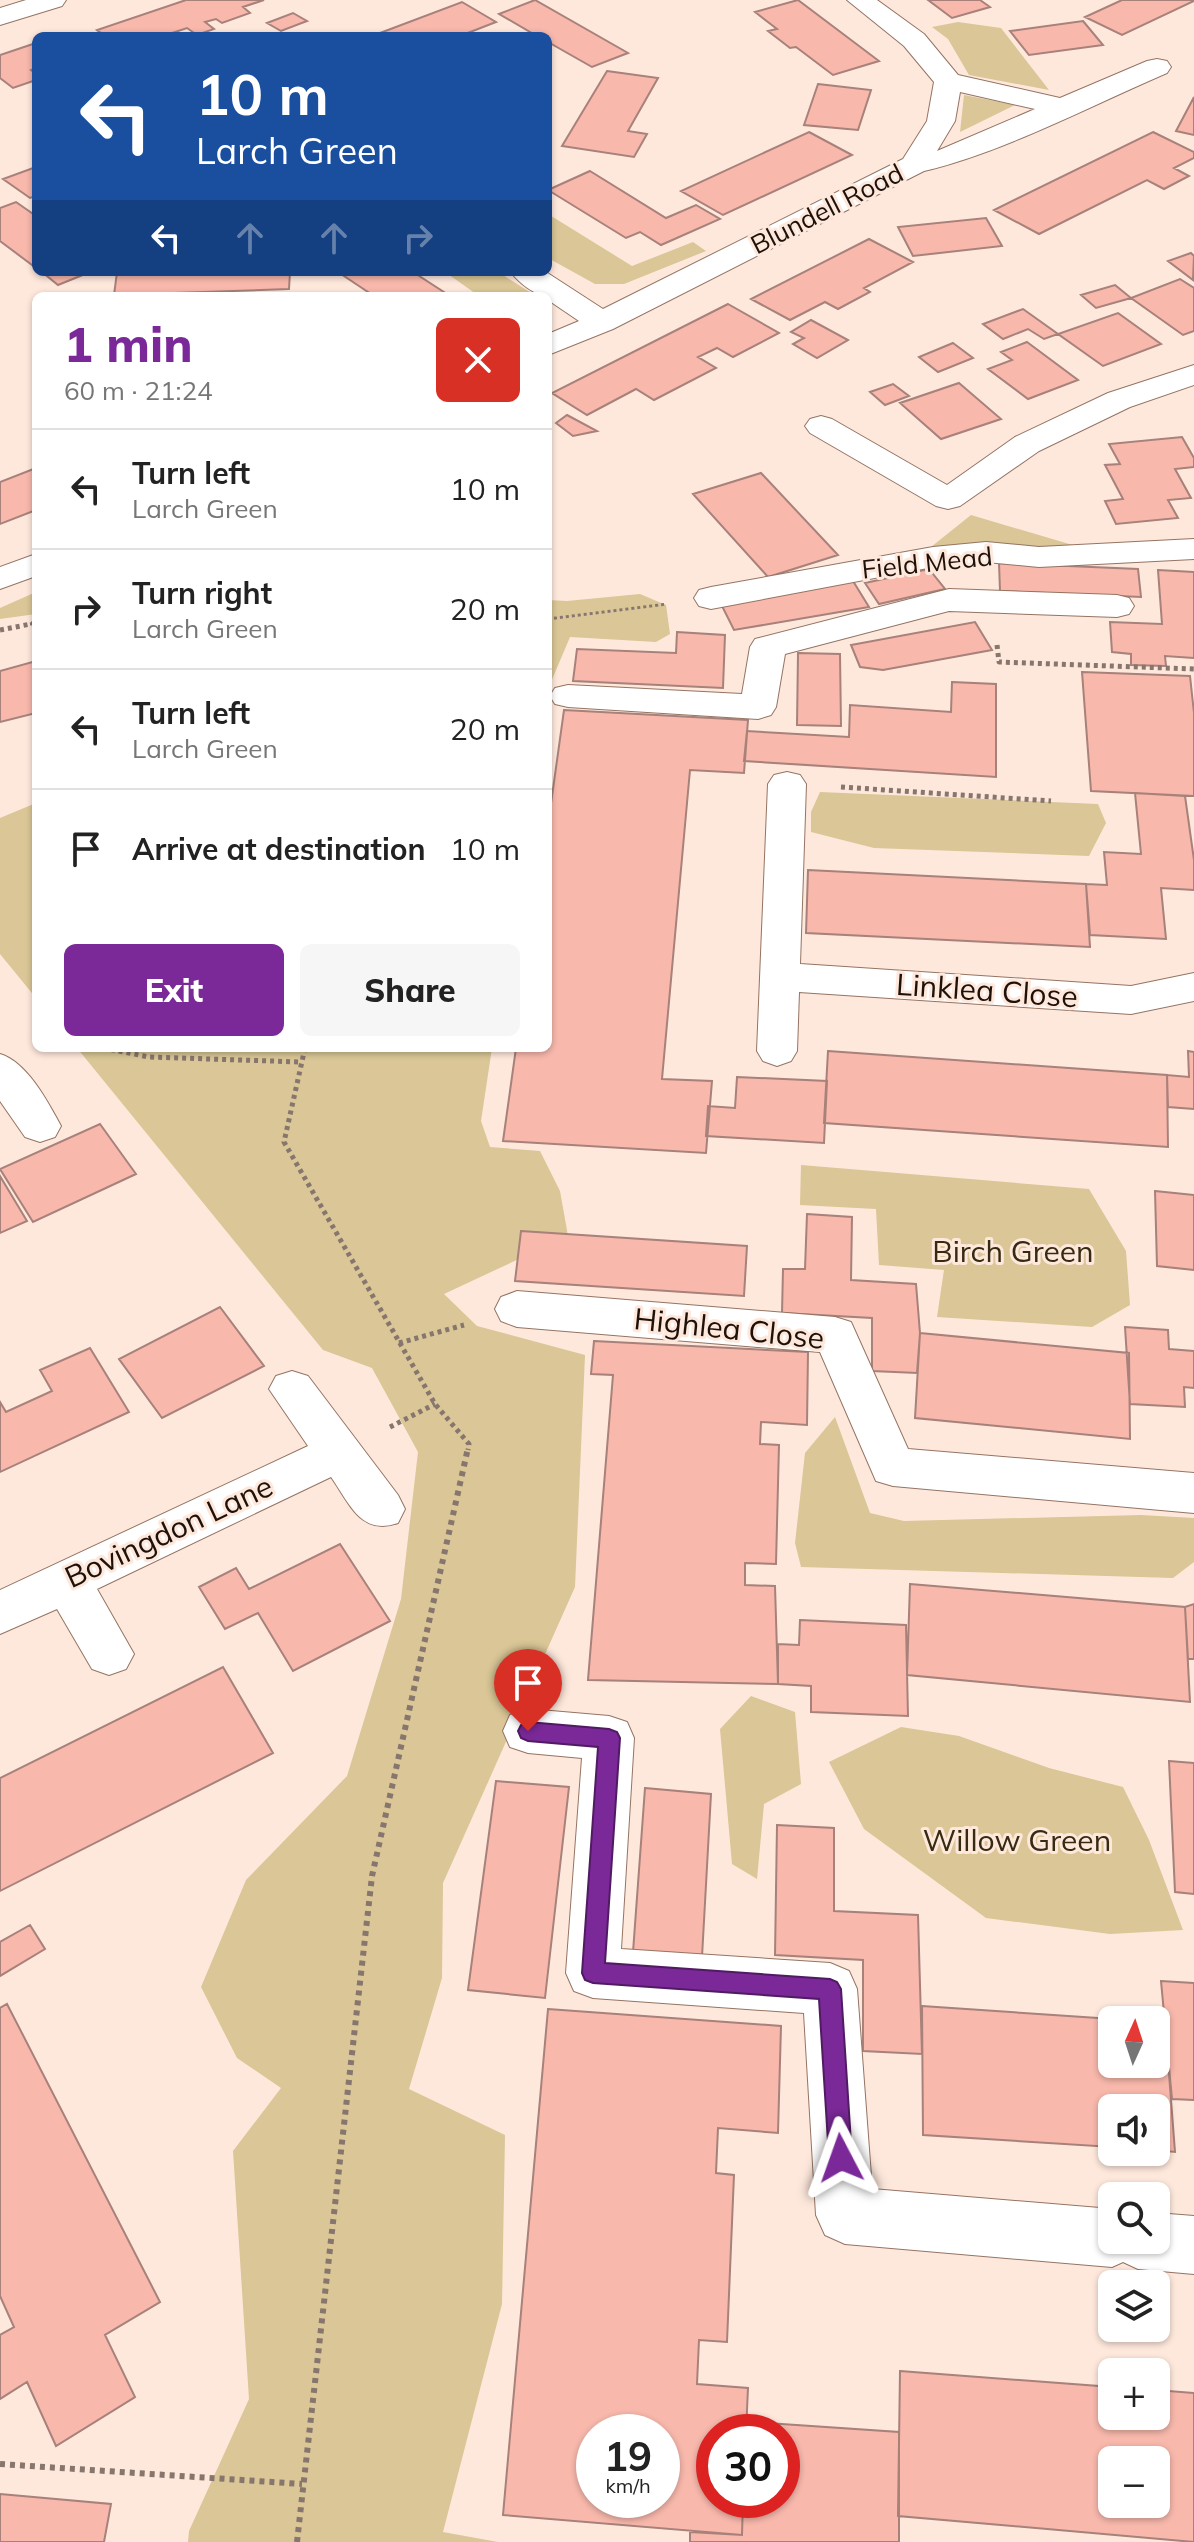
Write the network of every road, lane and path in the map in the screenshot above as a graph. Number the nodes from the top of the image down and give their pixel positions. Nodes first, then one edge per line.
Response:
1 (53, 0) edge
2 (860, 0) edge
3 (0, 17) edge
4 (1157, 67) dead end
5 (948, 81) junction
6 (1066, 108) junction
7 (914, 165) junction
8 (532, 276) edge
9 (602, 322) junction
10 (552, 344) edge
11 (1193, 375) edge
12 (821, 426) dead end
13 (1194, 549) edge
14 (32, 566) edge
15 (0, 579) edge
16 (711, 598) joint
17 (1117, 606) dead end
18 (552, 618) edge
19 (32, 624) edge
20 (0, 630) edge
21 (568, 696) dead end
22 (787, 784) joint
23 (1051, 801) dead end
24 (779, 977) junction
25 (1194, 987) edge
26 (777, 1051) dead end
27 (123, 1052) edge
28 (304, 1052) edge
29 (302, 1062) junction
30 (0, 1069) edge
31 (40, 1126) dead end
32 (517, 1309) joint
33 (399, 1343) junction
34 (292, 1389) dead end
35 (339, 1452) junction
36 (1194, 1493) edge
37 (381, 1509) dead end
38 (67, 1581) junction
39 (0, 1613) edge
40 (109, 1654) dead end
41 (528, 1731) dead end
42 (1098, 2237) edge
43 (1170, 2243) edge
44 (1194, 2245) edge
45 (0, 2464) edge
46 (303, 2484) junction
47 (297, 2542) edge

1 - 3 street
2 - 5 street
4 - 6 street
5 - 6 street
5 - 7 street, Blundell Road
6 - 7 street
7 - 9 street, Blundell Road
8 - 9 street
9 - 10 street, Blundell Road
11 - 12 street
13 - 16 street, Field Mead
14 - 15 street
16 - 18 path
17 - 21 street
19 - 20 path
22 - 23 path
22 - 24 street
24 - 25 street, Linklea Close
24 - 26 street
27 - 29 path
28 - 29 path
29 - 33 path
30 - 31 street
32 - 33 path
32 - 36 street, Highlea Close
33 - 46 path
34 - 35 street
35 - 37 street
35 - 38 street, Bovingdon Lane
38 - 39 street, Bovingdon Lane
38 - 40 street
41 - 42 street
43 - 44 street
45 - 46 path
46 - 47 path

